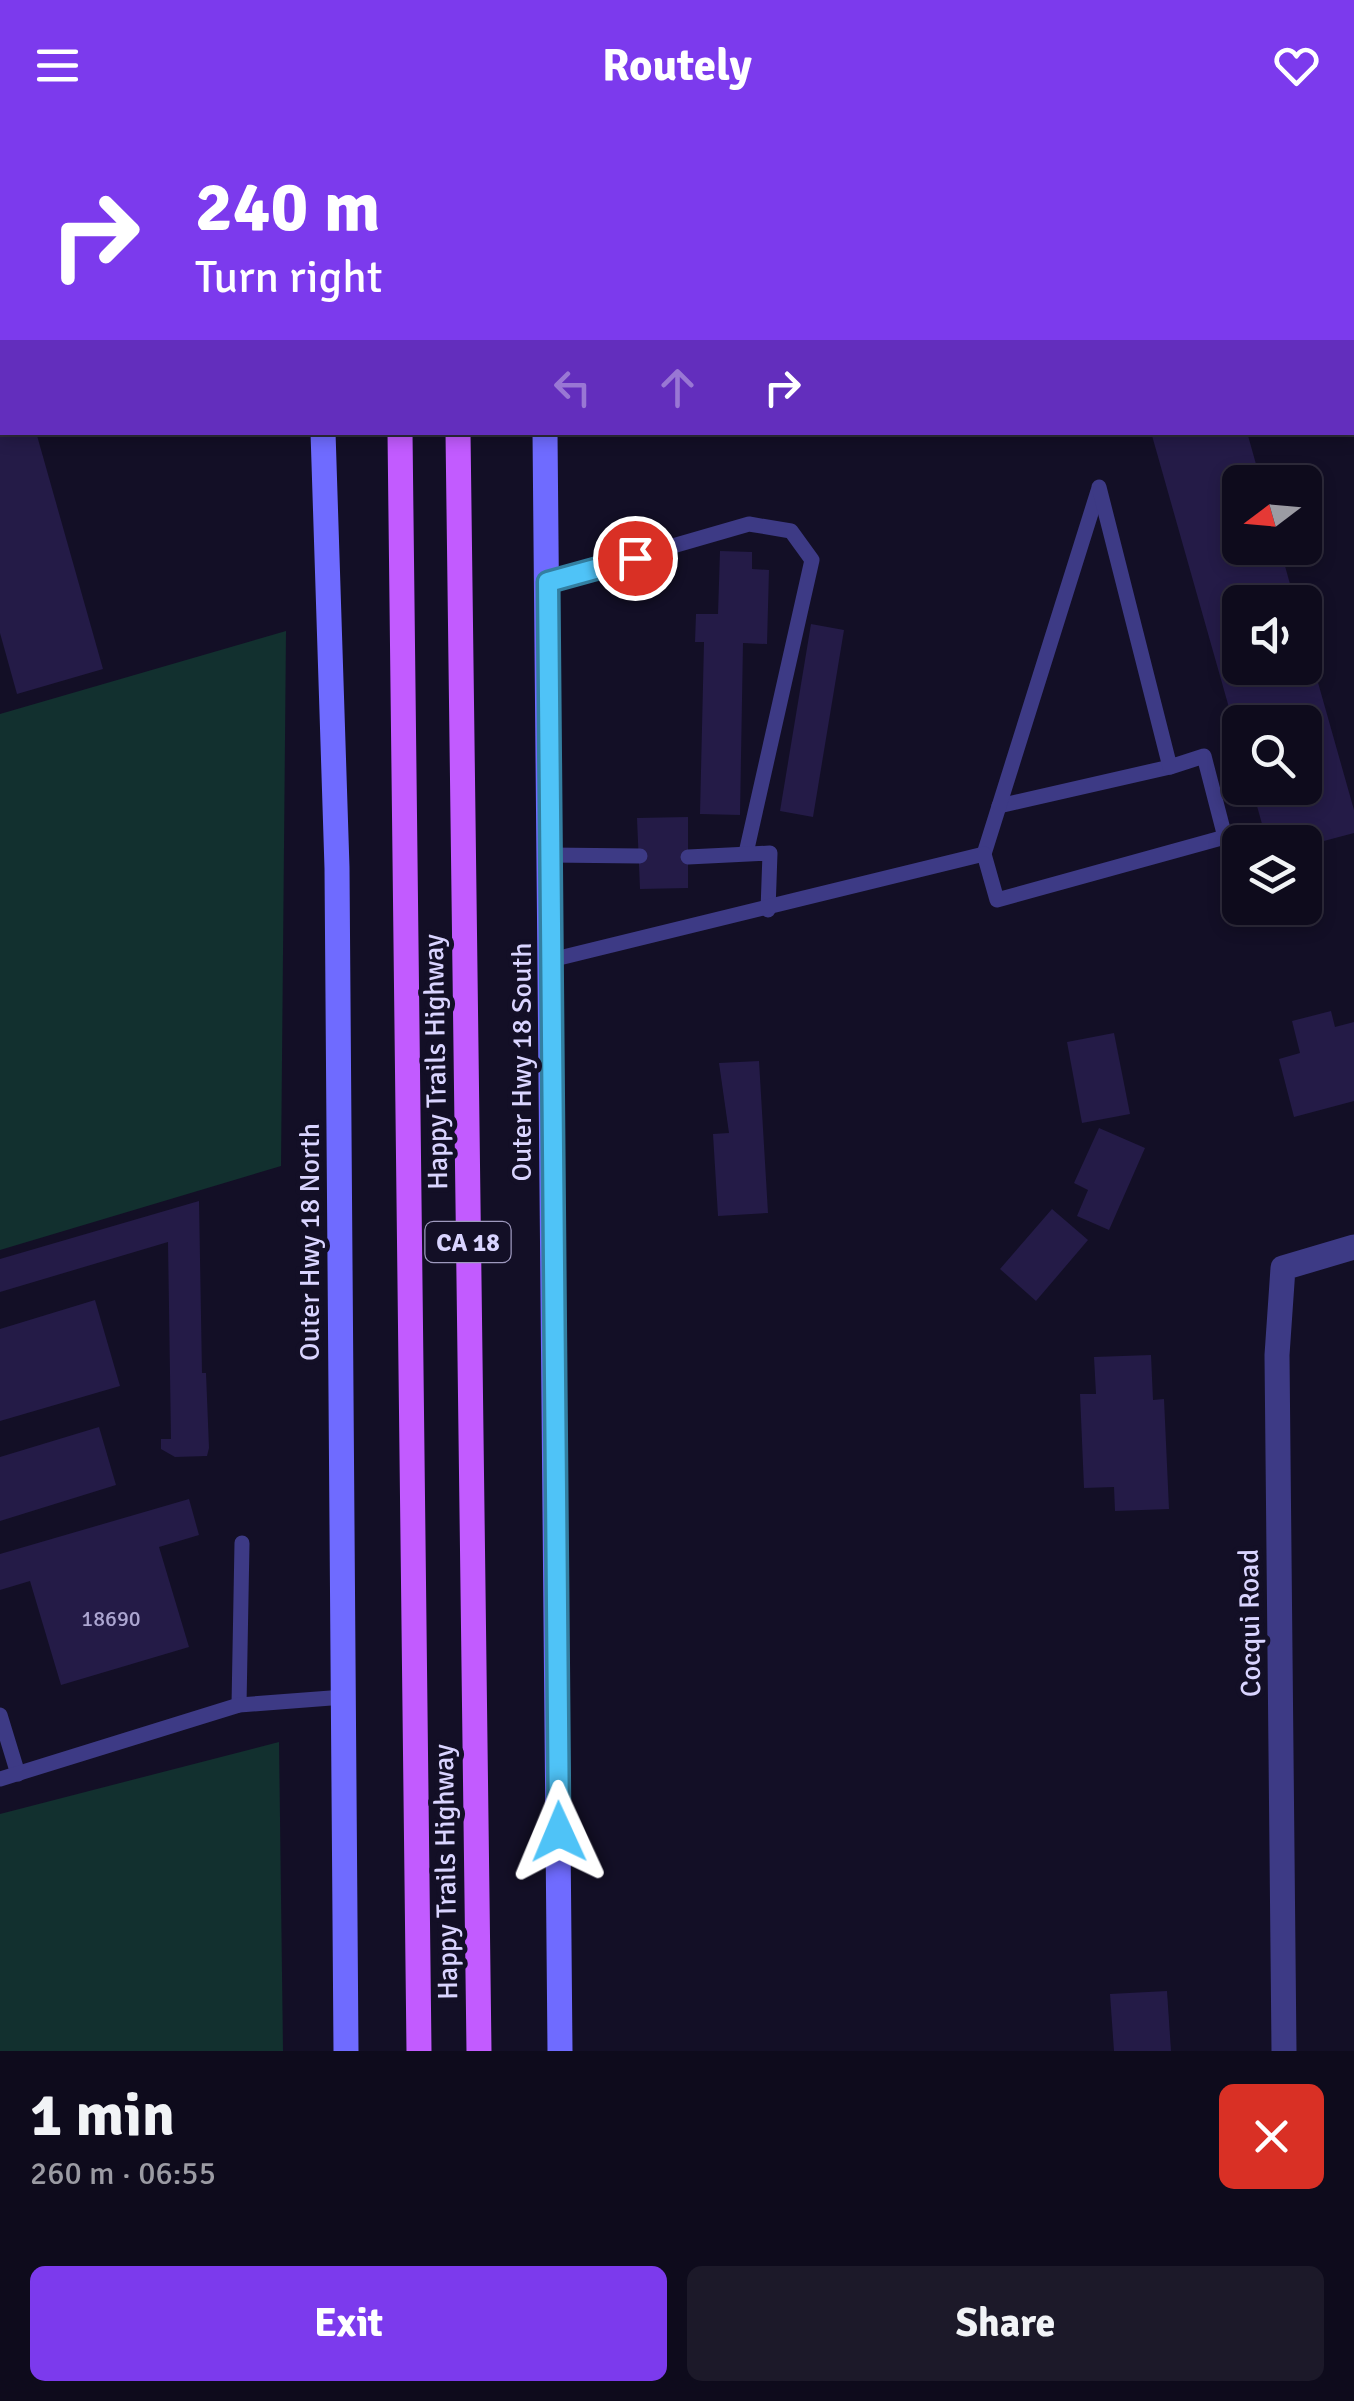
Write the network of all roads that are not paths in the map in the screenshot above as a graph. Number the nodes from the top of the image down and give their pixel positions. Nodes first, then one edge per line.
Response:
1 (324, 435) edge
2 (400, 435) edge
3 (458, 435) edge
4 (546, 435) edge
5 (548, 582) junction
6 (1170, 768) junction
7 (999, 806) junction
8 (746, 853) junction
9 (984, 854) junction
10 (550, 856) junction
11 (640, 856) dead end
12 (688, 856) dead end
13 (768, 910) junction
14 (552, 960) junction
15 (1354, 1246) edge
16 (242, 1542) dead end
17 (344, 1697) junction
18 (240, 1706) junction
19 (0, 1715) edge
20 (18, 1774) junction
21 (0, 1780) edge
22 (346, 2051) edge
23 (419, 2051) edge
24 (478, 2051) edge
25 (560, 2051) edge
26 (1284, 2051) edge

1 - 17 street, Outer Hwy 18 North
2 - 23 main road, Happy Trails Highway / CA 18
3 - 24 main road, Happy Trails Highway / CA 18
4 - 5 street, Outer Hwy 18 South
5 - 8 lane
5 - 10 street, Outer Hwy 18 South
6 - 7 lane
6 - 7 lane
6 - 9 lane
7 - 9 lane
8 - 12 lane
8 - 13 lane
9 - 13 lane
10 - 11 lane
10 - 14 street, Outer Hwy 18 South
13 - 14 lane
14 - 25 street, Outer Hwy 18 South
15 - 26 street, Cocqui Road
16 - 18 lane
17 - 18 lane
17 - 22 street, Outer Hwy 18 North
18 - 20 lane
19 - 20 lane
20 - 21 lane

